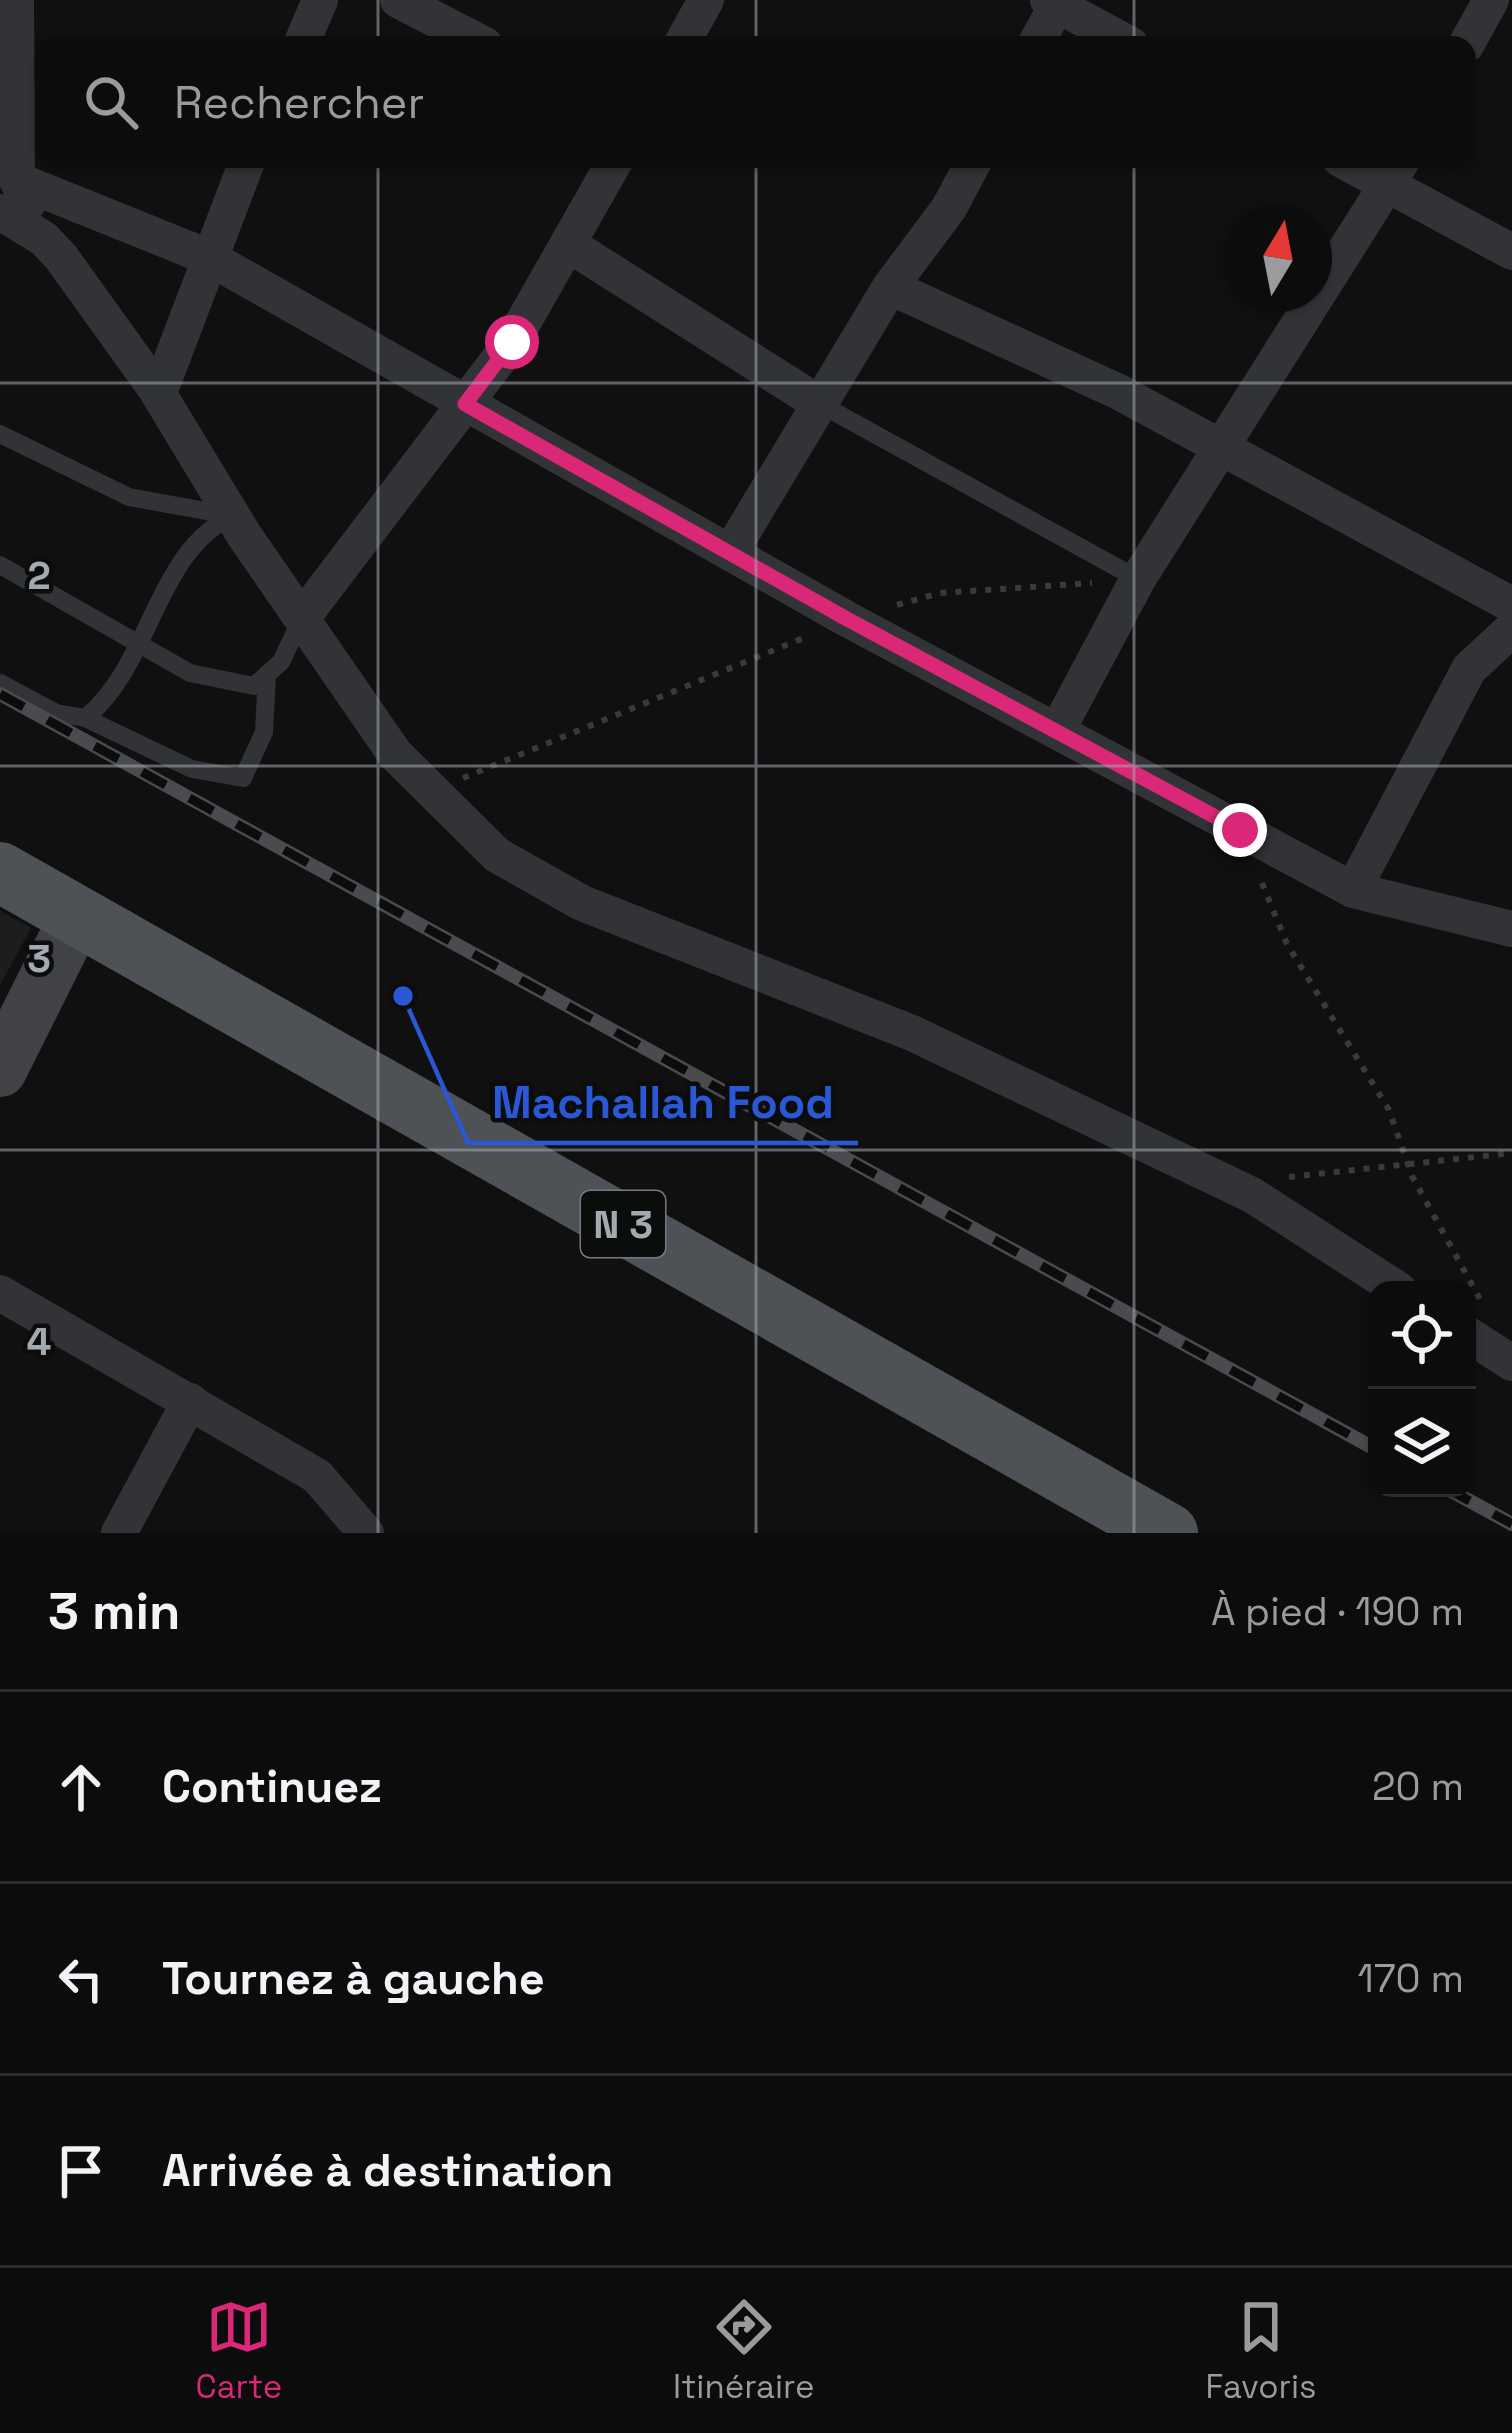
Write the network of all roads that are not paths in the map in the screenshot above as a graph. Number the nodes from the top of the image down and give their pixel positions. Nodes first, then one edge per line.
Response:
1 (16, 0) edge
2 (320, 0) edge
3 (398, 0) edge
4 (706, 0) edge
5 (1491, 0) edge
6 (1053, 2) edge
7 (305, 36) edge
8 (468, 36) edge
9 (686, 36) edge
10 (1039, 36) edge
11 (1115, 36) edge
12 (1471, 36) edge
13 (244, 168) edge
14 (611, 168) edge
15 (970, 168) edge
16 (1396, 172) edge
17 (9, 196) edge
18 (568, 244) junction
19 (1512, 252) edge
20 (208, 257) junction
21 (890, 286) junction
22 (159, 393) junction
23 (465, 404) junction
24 (820, 404) junction
25 (0, 434) edge
26 (1224, 449) junction
27 (233, 516) junction
28 (730, 554) junction
29 (0, 565) edge
30 (1138, 579) junction
31 (1512, 605) edge
32 (302, 618) junction
33 (1512, 629) edge
34 (138, 645) junction
35 (267, 674) junction
36 (0, 683) edge
37 (85, 718) junction
38 (1057, 731) junction
39 (0, 872) edge
40 (1353, 890) junction
41 (77, 916) junction
42 (1512, 929) edge
43 (0, 1070) edge
44 (1384, 1281) edge
45 (0, 1293) edge
46 (1478, 1326) edge
47 (1512, 1363) edge
48 (190, 1401) junction
49 (119, 1533) edge
50 (366, 1533) edge
51 (1168, 1533) edge

1 - 17 street
2 - 7 street
3 - 8 street
4 - 9 street
5 - 12 street
6 - 10 street
6 - 11 street
13 - 20 street
14 - 18 street
15 - 21 street
16 - 19 street
16 - 26 street
17 - 20 street
17 - 22 street
18 - 23 street
18 - 24 street
20 - 22 street
20 - 23 street
21 - 24 street
21 - 26 street
22 - 27 street
23 - 28 street
23 - 32 street
24 - 28 street
24 - 30 lane
25 - 27 lane
26 - 30 street
26 - 31 street
27 - 32 street
27 - 34 lane
28 - 38 street
29 - 34 lane
30 - 38 street
32 - 35 lane
32 - 44 street
33 - 40 street
34 - 35 lane
34 - 37 lane
35 - 37 lane
36 - 37 lane
38 - 40 street
39 - 41 main road, N 3
40 - 42 street
41 - 43 main road
41 - 51 main road, N 3
45 - 48 street
46 - 47 street
48 - 49 street
48 - 50 street

